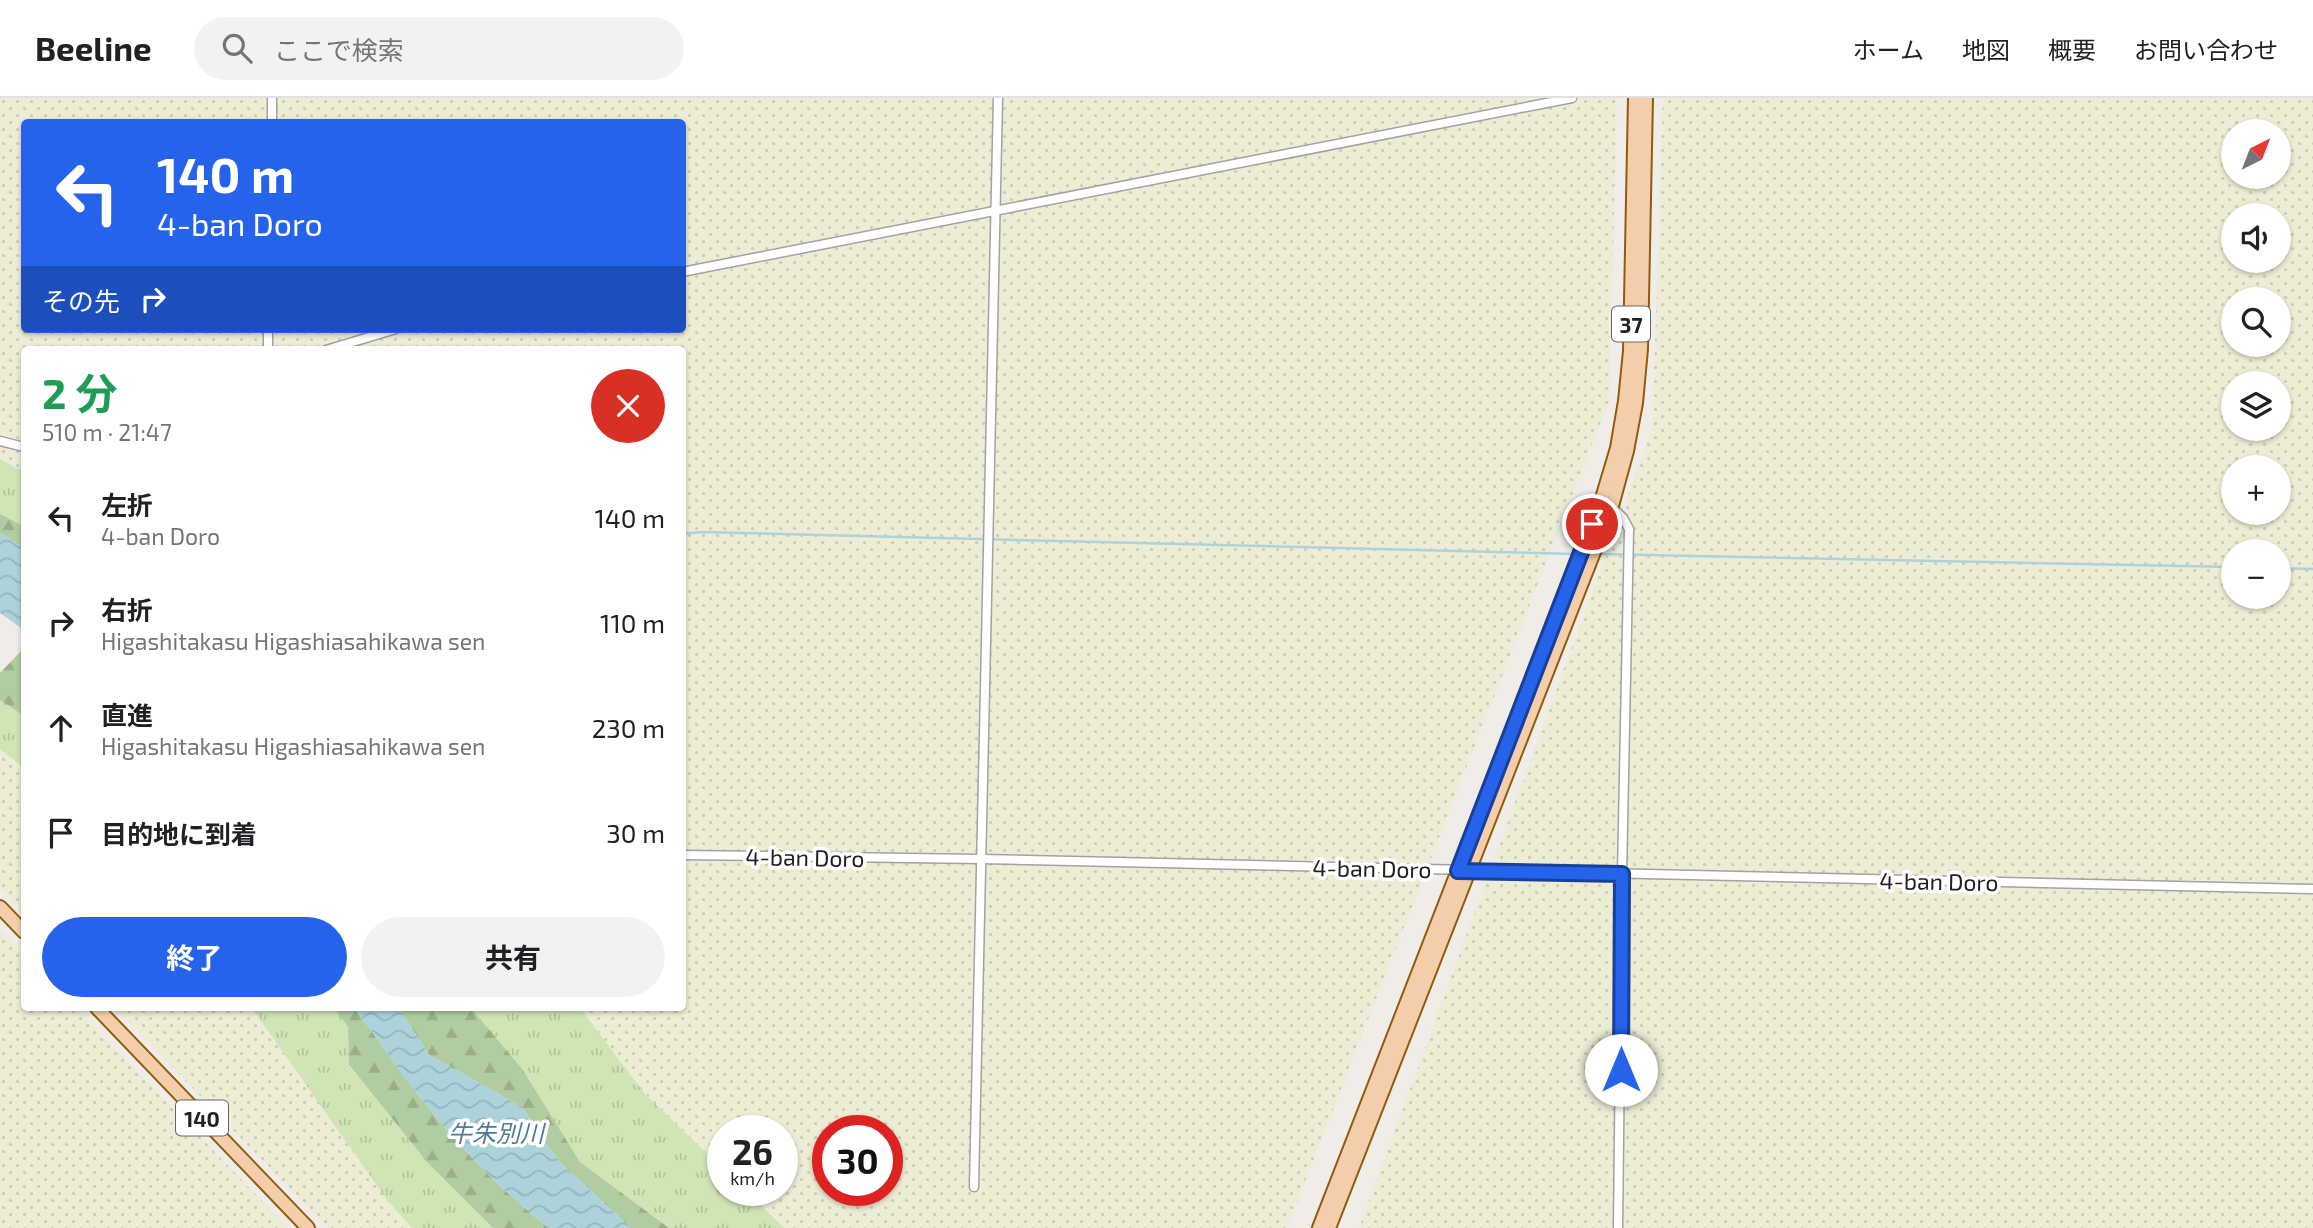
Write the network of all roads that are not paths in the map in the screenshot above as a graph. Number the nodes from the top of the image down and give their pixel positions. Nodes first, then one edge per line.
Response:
1 (272, 98) edge
2 (998, 98) edge
3 (1572, 98) edge
4 (1635, 98) edge
5 (1646, 98) edge
6 (272, 119) edge
7 (996, 211) junction
8 (686, 271) edge
9 (383, 333) edge
10 (339, 346) edge
11 (0, 441) edge
12 (21, 446) edge
13 (1606, 504) junction
14 (686, 855) edge
15 (981, 859) junction
16 (1464, 871) junction
17 (1622, 874) junction
18 (2313, 890) edge
19 (0, 907) edge
20 (21, 929) edge
21 (100, 1011) edge
22 (974, 1187) dead end
23 (308, 1228) edge
24 (1319, 1228) edge
25 (1329, 1228) edge
26 (1618, 1228) edge

1 - 6 street
2 - 7 street
3 - 7 street
4 - 13 main road, 37
5 - 13 main road, 37
7 - 8 street
7 - 15 street
9 - 10 street
11 - 12 street
13 - 16 main road, 37
13 - 17 street
14 - 15 street, 4-ban Doro
15 - 16 street, 4-ban Doro
15 - 22 street
16 - 17 street, 4-ban Doro
16 - 24 main road, 37
16 - 25 main road, 37
17 - 18 street, 4-ban Doro
17 - 26 street
19 - 20 main road
21 - 23 main road, 140

